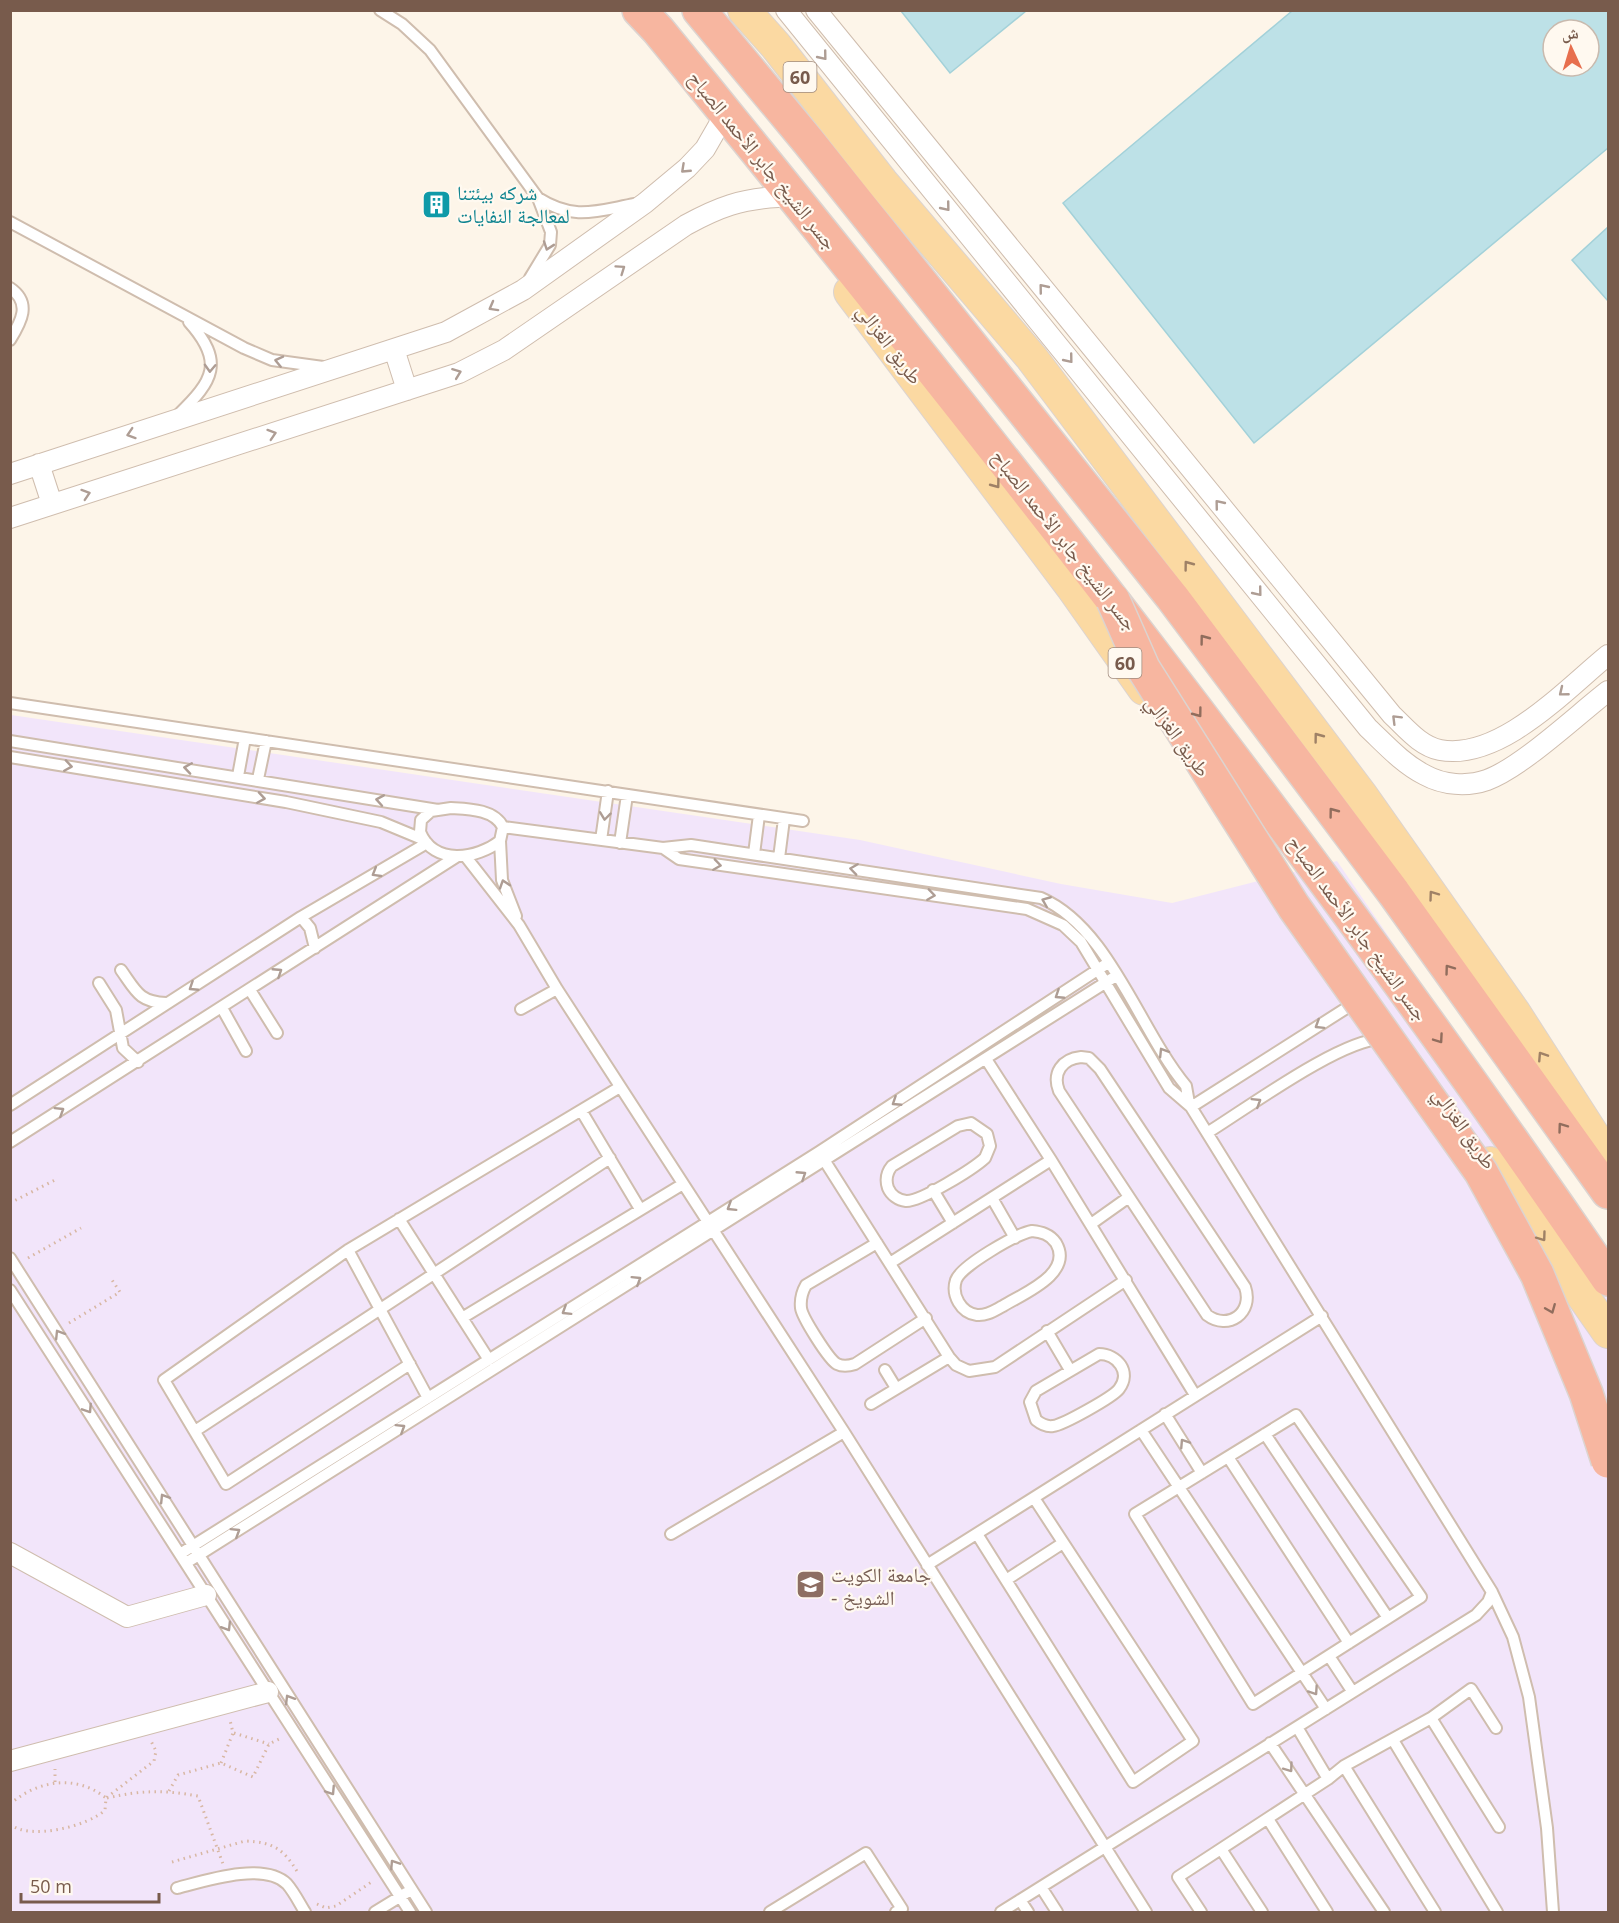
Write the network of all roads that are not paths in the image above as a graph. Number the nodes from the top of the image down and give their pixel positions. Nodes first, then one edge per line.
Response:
1 (380, 10) edge
2 (621, 10) edge
3 (639, 10) edge
4 (699, 10) edge
5 (744, 10) edge
6 (786, 10) edge
7 (816, 10) edge
8 (720, 123) junction
9 (778, 197) junction
10 (538, 198) junction
11 (645, 203) junction
12 (10, 222) edge
13 (10, 288) edge
14 (522, 290) junction
15 (185, 317) junction
16 (10, 340) edge
17 (394, 349) junction
18 (337, 368) junction
19 (407, 390) junction
20 (173, 421) junction
21 (39, 464) junction
22 (10, 474) edge
23 (52, 504) junction
24 (10, 518) edge
25 (1113, 600) junction
26 (1608, 655) edge
27 (1608, 691) edge
28 (10, 703) edge
29 (245, 738) junction
30 (10, 741) edge
31 (266, 741) junction
32 (10, 757) edge
33 (238, 776) junction
34 (258, 779) junction
35 (608, 791) junction
36 (627, 795) junction
37 (438, 810) junction
38 (759, 815) junction
39 (784, 819) junction
40 (803, 821) dead end
41 (502, 826) junction
42 (602, 840) junction
43 (425, 841) junction
44 (500, 841) junction
45 (620, 843) junction
46 (663, 848) junction
47 (754, 854) junction
48 (461, 857) junction
49 (780, 858) junction
50 (301, 917) junction
51 (519, 925) junction
52 (315, 948) junction
53 (1108, 963) junction
54 (122, 970) dead end
55 (1097, 970) junction
56 (1116, 976) junction
57 (99, 983) dead end
58 (1105, 983) junction
59 (557, 989) junction
60 (250, 990) junction
61 (1368, 994) junction
62 (167, 1003) junction
63 (222, 1008) junction
64 (521, 1010) dead end
65 (120, 1033) junction
66 (277, 1033) dead end
67 (1407, 1044) junction
68 (246, 1052) dead end
69 (986, 1059) junction
70 (138, 1062) junction
71 (620, 1087) junction
72 (10, 1105) edge
73 (1190, 1105) junction
74 (582, 1112) junction
75 (1207, 1133) junction
76 (10, 1142) edge
77 (822, 1156) junction
78 (610, 1158) junction
79 (1608, 1158) edge
80 (1051, 1160) junction
81 (683, 1184) junction
82 (933, 1190) junction
83 (1608, 1192) edge
84 (1129, 1197) junction
85 (992, 1198) junction
86 (640, 1209) junction
87 (399, 1219) junction
88 (953, 1223) junction
89 (1091, 1224) junction
90 (711, 1227) junction
91 (1016, 1238) junction
92 (877, 1243) junction
93 (348, 1250) junction
94 (13, 1262) edge
95 (890, 1263) junction
96 (1603, 1271) edge
97 (435, 1275) junction
98 (1126, 1280) junction
99 (10, 1290) edge
100 (1608, 1302) edge
101 (380, 1309) junction
102 (1322, 1316) junction
103 (462, 1318) junction
104 (926, 1318) junction
105 (1047, 1331) junction
106 (1608, 1332) edge
107 (949, 1357) junction
108 (489, 1360) junction
109 (410, 1364) junction
110 (885, 1370) dead end
111 (1070, 1370) junction
112 (896, 1388) junction
113 (1196, 1395) junction
114 (428, 1398) junction
115 (871, 1404) dead end
116 (1165, 1414) junction
117 (1141, 1430) junction
118 (195, 1431) junction
119 (844, 1432) junction
120 (1265, 1434) junction
121 (1228, 1457) junction
122 (1608, 1461) edge
123 (1202, 1473) junction
124 (1178, 1487) junction
125 (1034, 1498) junction
126 (671, 1534) dead end
127 (977, 1534) junction
128 (1063, 1543) junction
129 (193, 1545) junction
130 (10, 1553) edge
131 (199, 1555) junction
132 (183, 1558) junction
133 (927, 1565) junction
134 (1006, 1580) junction
135 (1492, 1592) junction
136 (206, 1594) junction
137 (1388, 1618) junction
138 (1349, 1643) junction
139 (1329, 1656) junction
140 (1302, 1672) junction
141 (1352, 1691) junction
142 (268, 1692) junction
143 (1326, 1709) junction
144 (1431, 1718) junction
145 (1297, 1727) junction
146 (1496, 1728) dead end
147 (1393, 1740) junction
148 (1270, 1743) junction
149 (10, 1761) edge
150 (1344, 1766) junction
151 (1328, 1779) junction
152 (1307, 1794) junction
153 (1268, 1819) junction
154 (1499, 1827) dead end
155 (1105, 1846) junction
156 (1221, 1849) junction
157 (1041, 1887) junction
158 (177, 1888) dead end
159 (411, 1889) junction
160 (400, 1897) junction
161 (1020, 1900) junction
162 (305, 1912) edge
163 (375, 1912) edge
164 (410, 1912) edge
165 (426, 1912) edge
166 (770, 1912) edge
167 (896, 1912) edge
168 (1001, 1912) edge
169 (1028, 1912) edge
170 (1057, 1912) edge
171 (1146, 1912) edge
172 (1201, 1912) edge
173 (1262, 1912) edge
174 (1327, 1912) edge
175 (1384, 1912) edge
176 (1435, 1912) edge
177 (1497, 1912) edge
178 (1553, 1912) edge

1 - 10 lane
2 - 8 main road, طريق الغزالي / 60
3 - 25 highway, جسر الشيخ جابر الأحمد الصباح / 60
83 -> 4 highway, 60
79 -> 5 main road, 60
6 -> 27 street
26 -> 7 street
8 - 9 main road, طريق الغزالي / 60
8 -> 11 street
19 -> 9 street
9 -> 61 main road, طريق الغزالي / 60
10 - 11 lane
10 -> 14 lane
11 - 14 street
12 - 15 lane
13 - 16 lane
14 -> 17 street
18 -> 15 lane
15 -> 20 lane
17 - 18 street
17 - 19 street
18 - 20 street
23 -> 19 street
20 -> 21 street
21 - 22 street
21 - 23 street
23 - 24 street
25 -> 96 highway, جسر الشيخ جابر الأحمد الصباح / 60, bridge
25 -> 122 highway, bridge
28 - 29 lane
29 - 31 lane
29 - 33 lane
33 -> 30 lane
31 - 34 lane
31 - 35 lane
32 -> 43 lane
33 - 34 lane
37 -> 34 lane
35 - 36 lane
35 -> 42 lane
36 - 38 lane
36 - 45 lane
37 - 41 lane
37 - 43 lane
38 - 39 lane
38 - 47 lane
39 - 40 lane
39 - 49 lane
41 - 42 lane
41 - 44 lane
42 - 45 lane
43 - 48 lane
43 -> 50 lane
44 - 48 lane
51 -> 44 lane
45 - 46 lane
46 - 47 lane
46 -> 55 lane
47 - 49 lane
48 - 51 lane
48 - 52 lane
53 -> 49 lane
50 - 52 lane
50 -> 62 lane
51 - 59 lane
60 -> 52 lane
53 - 55 lane
53 - 56 lane
54 - 62 lane
55 - 58 lane
55 -> 77 lane
56 - 58 lane
73 -> 56 lane
57 - 65 lane
58 - 69 lane
58 - 73 lane
59 - 64 lane
59 - 71 lane
60 - 63 lane
60 - 66 lane
61 - 67 main road, طريق الغزالي / 60
61 -> 73 lane
62 - 65 lane
63 - 68 lane
63 - 70 lane
65 - 70 lane
65 - 72 lane
75 -> 67 lane
67 -> 106 main road, طريق الغزالي / 60
69 - 77 lane
69 - 80 lane
76 -> 70 lane
71 - 74 lane
71 - 81 lane
73 - 75 lane
74 - 78 lane
74 - 87 lane
75 - 102 lane
77 - 90 lane
77 - 92 lane
78 - 86 lane
78 - 97 lane
80 - 85 lane
80 - 89 lane
81 - 86 lane
81 - 90 lane
82 - 82 lane
82 - 88 lane
84 - 84 lane
84 - 89 lane
85 - 88 lane
85 - 91 lane
86 - 103 lane
87 - 93 lane
87 - 97 lane
88 - 95 lane
89 - 98 lane
90 -> 108 lane
90 - 119 lane
131 -> 90 lane
91 - 91 lane
92 - 95 lane
92 - 104 lane
93 - 101 lane
93 - 118 lane
129 -> 94 lane
95 - 104 lane
96 - 100 highway
97 - 101 lane
97 - 103 lane
98 - 105 lane
98 - 113 lane
99 -> 132 lane
101 - 109 lane
101 - 118 lane
102 - 113 lane
102 - 135 lane
103 - 108 lane
104 - 107 lane
105 - 107 lane
105 - 111 lane
107 - 112 lane
108 - 114 lane
109 - 114 lane
109 - 118 lane
110 - 112 lane
111 - 111 lane
112 - 115 lane
113 - 116 lane
114 - 129 lane
116 - 117 lane
123 -> 116 lane
117 - 124 lane
117 - 125 lane
119 - 126 lane
119 - 133 lane
120 - 121 lane
120 - 137 lane
120 - 137 lane
121 - 123 lane
121 - 138 lane
123 - 124 lane
124 - 140 lane
124 - 140 lane
125 - 127 lane
125 - 128 lane
127 - 133 lane
127 - 134 lane
128 - 134 lane
128 - 134 lane
129 - 131 lane
129 - 132 lane
130 - 136 street
131 - 132 lane
159 -> 131 lane
132 - 136 lane
133 - 155 lane
135 - 141 lane
135 - 178 lane
136 -> 142 lane
137 - 138 lane
138 - 139 lane
139 - 140 lane
139 - 141 lane
140 -> 143 lane
141 - 143 lane
142 - 149 street
142 -> 160 lane
143 - 145 lane
144 - 146 lane
144 - 147 lane
144 - 154 lane
145 - 148 lane
145 - 151 lane
147 - 150 lane
147 - 177 lane
148 -> 152 lane
148 - 155 lane
150 - 151 lane
150 - 176 lane
151 - 152 lane
152 - 153 lane
152 - 175 lane
153 - 156 lane
153 - 174 lane
155 - 157 lane
155 - 171 lane
156 - 172 lane
156 - 173 lane
157 - 161 lane
157 - 170 lane
158 - 162 lane
159 - 160 lane
159 - 165 lane
160 - 163 lane
160 - 164 lane
161 - 168 lane
161 - 169 lane
166 - 167 lane

